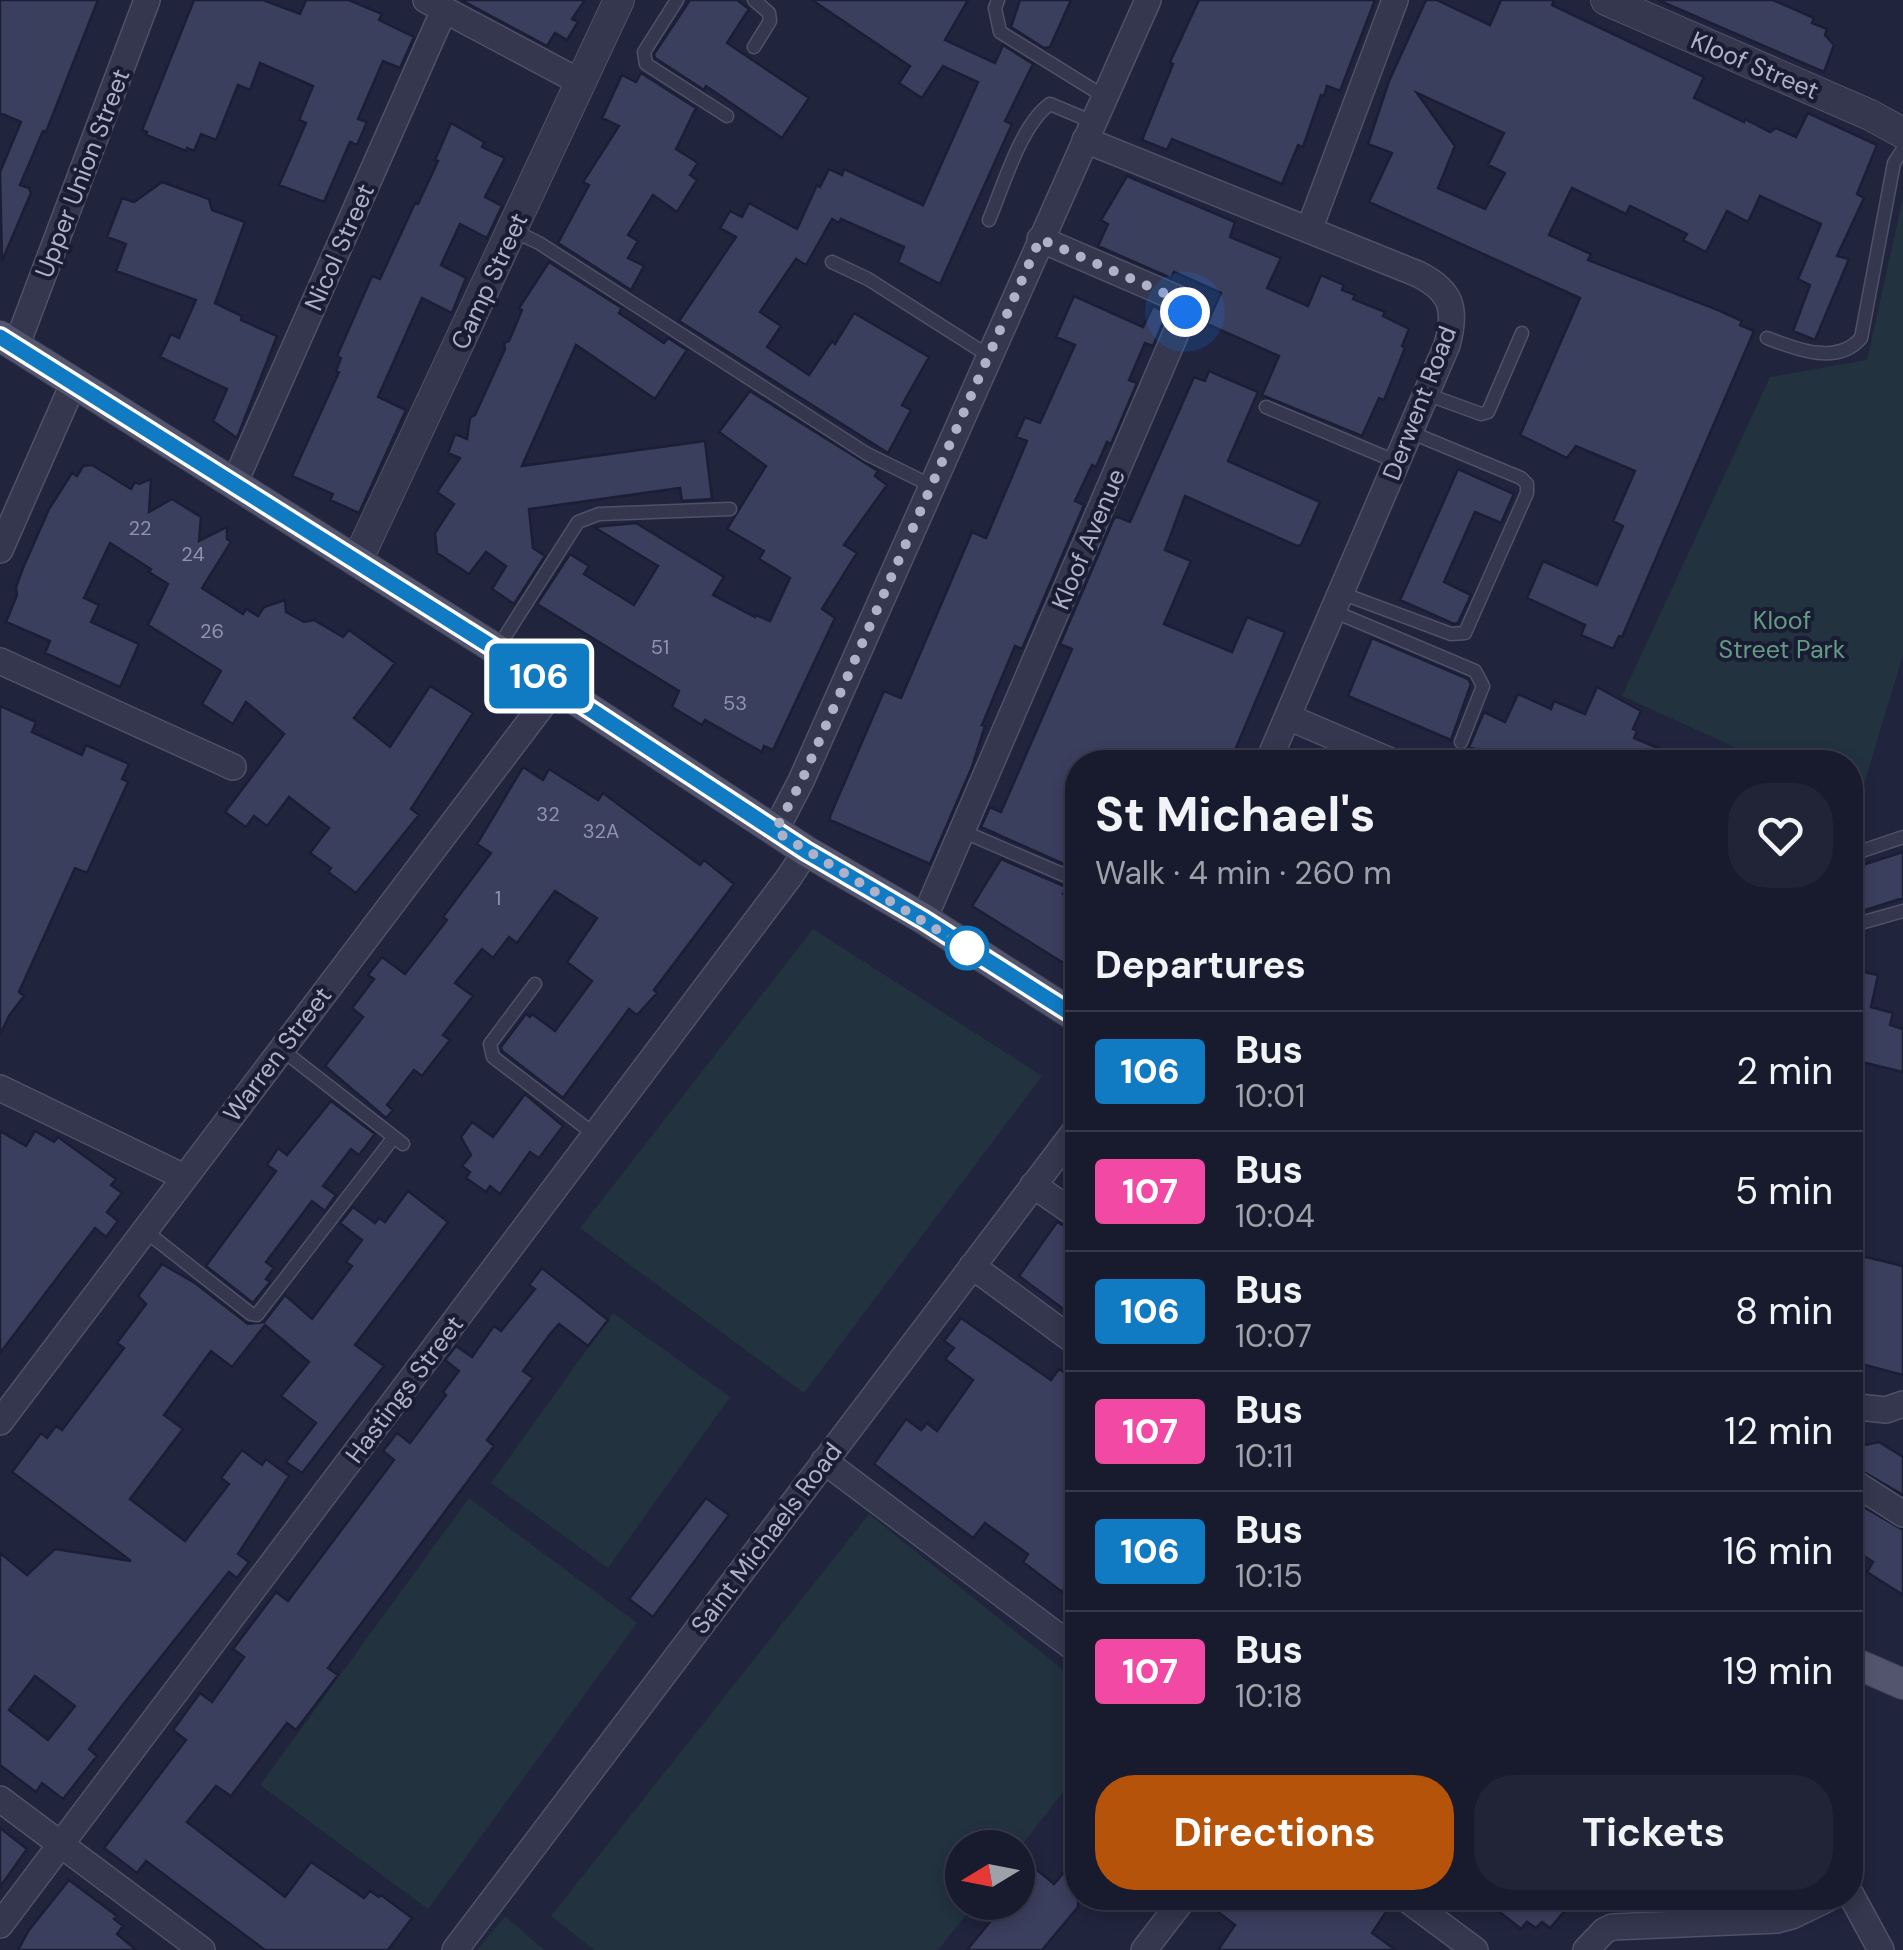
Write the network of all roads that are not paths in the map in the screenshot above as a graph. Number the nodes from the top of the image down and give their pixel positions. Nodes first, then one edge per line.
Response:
1 (146, 0) edge
2 (618, 0) edge
3 (678, 0) edge
4 (754, 0) edge
5 (998, 0) edge
6 (1148, 0) edge
7 (1395, 0) edge
8 (1606, 0) edge
9 (435, 5) edge
10 (754, 48) dead end
11 (580, 82) junction
12 (1104, 97) junction
13 (727, 116) dead end
14 (1089, 131) junction
15 (1903, 132) edge
16 (1903, 150) edge
17 (989, 220) dead end
18 (514, 230) junction
19 (1310, 230) junction
20 (1040, 239) junction
21 (832, 262) dead end
22 (1522, 333) dead end
23 (1767, 338) dead end
24 (8, 342) edge
25 (989, 356) junction
26 (74, 382) junction
27 (1426, 394) junction
28 (1266, 407) dead end
29 (1410, 432) junction
30 (1396, 462) junction
31 (234, 484) junction
32 (932, 486) junction
33 (730, 508) dead end
34 (0, 550) edge
35 (357, 561) junction
36 (1337, 602) junction
37 (496, 650) junction
38 (0, 661) edge
39 (556, 687) junction
40 (1288, 717) junction
41 (1461, 742) dead end
42 (1273, 750) edge
43 (1365, 750) edge
44 (233, 768) dead end
45 (775, 831) junction
46 (962, 831) junction
47 (1903, 836) edge
48 (1863, 850) edge
49 (806, 851) junction
50 (1065, 876) edge
51 (1903, 910) edge
52 (924, 920) junction
53 (1863, 922) edge
54 (535, 984) dead end
55 (1065, 1010) edge
56 (281, 1049) junction
57 (0, 1088) edge
58 (594, 1134) junction
59 (1065, 1144) edge
60 (184, 1177) junction
61 (1033, 1185) junction
62 (1065, 1207) edge
63 (144, 1230) junction
64 (972, 1266) junction
65 (1065, 1334) edge
66 (1903, 1404) edge
67 (1863, 1407) edge
68 (0, 1422) edge
69 (824, 1460) junction
70 (1863, 1488) edge
71 (1903, 1514) edge
72 (1065, 1641) edge
73 (1863, 1667) edge
74 (1903, 1684) edge
75 (0, 1799) edge
76 (61, 1844) junction
77 (1175, 1910) edge
78 (1421, 1910) edge
79 (1804, 1910) edge
80 (1859, 1910) edge
81 (0, 1924) edge
82 (202, 1950) edge
83 (455, 1950) edge
84 (1144, 1950) edge
85 (1475, 1950) edge
86 (1586, 1950) edge
87 (1880, 1950) edge

1 - 24 street, Upper Union Street
2 - 11 street, Camp Street
3 - 13 lane
4 - 10 lane
5 - 12 lane
6 - 12 street
7 - 19 street
8 - 15 street, Kloof Street
9 - 11 street
9 - 31 street, Nicol Street
11 - 18 street, Camp Street
12 - 14 street
14 - 17 lane
14 - 19 street, Derwent Road
14 - 20 street
16 - 23 lane
18 - 32 lane
18 - 35 street, Camp Street
19 - 27 street, Derwent Road
20 - 25 street
20 - 46 street, Kloof Avenue
21 - 25 lane
22 - 27 lane
24 - 26 main road
25 - 32 street
26 - 31 main road
26 - 34 street
27 - 29 street, Derwent Road
28 - 30 lane
29 - 30 street, Derwent Road
29 - 36 lane
30 - 36 street, Derwent Road
31 - 35 main road
32 - 45 street
33 - 37 lane
35 - 37 main road
36 - 40 street, Derwent Road
36 - 41 lane
37 - 39 main road
38 - 44 street
39 - 45 main road
39 - 56 street, Warren Street
40 - 42 street, Derwent Road
40 - 43 street
45 - 49 main road
46 - 50 lane
46 - 52 street, Kloof Avenue
47 - 48 lane
49 - 52 main road
49 - 58 street, Hastings Street
51 - 53 lane
52 - 55 main road
54 - 58 lane
56 - 60 street, Warren Street
56 - 63 lane
57 - 60 street
58 - 76 street, Hastings Street
59 - 61 street, Saint Michaels Road
60 - 63 street, Warren Street
61 - 62 street
61 - 64 street, Saint Michaels Road
63 - 68 street, Warren Street
64 - 65 street
64 - 69 street, Saint Michaels Road
66 - 67 street
69 - 72 street
69 - 83 street, Saint Michaels Road
70 - 71 street
73 - 74 main road
75 - 76 street
76 - 81 street, Hastings Street
76 - 82 street
77 - 84 street
78 - 85 street
79 - 86 street
80 - 87 street

